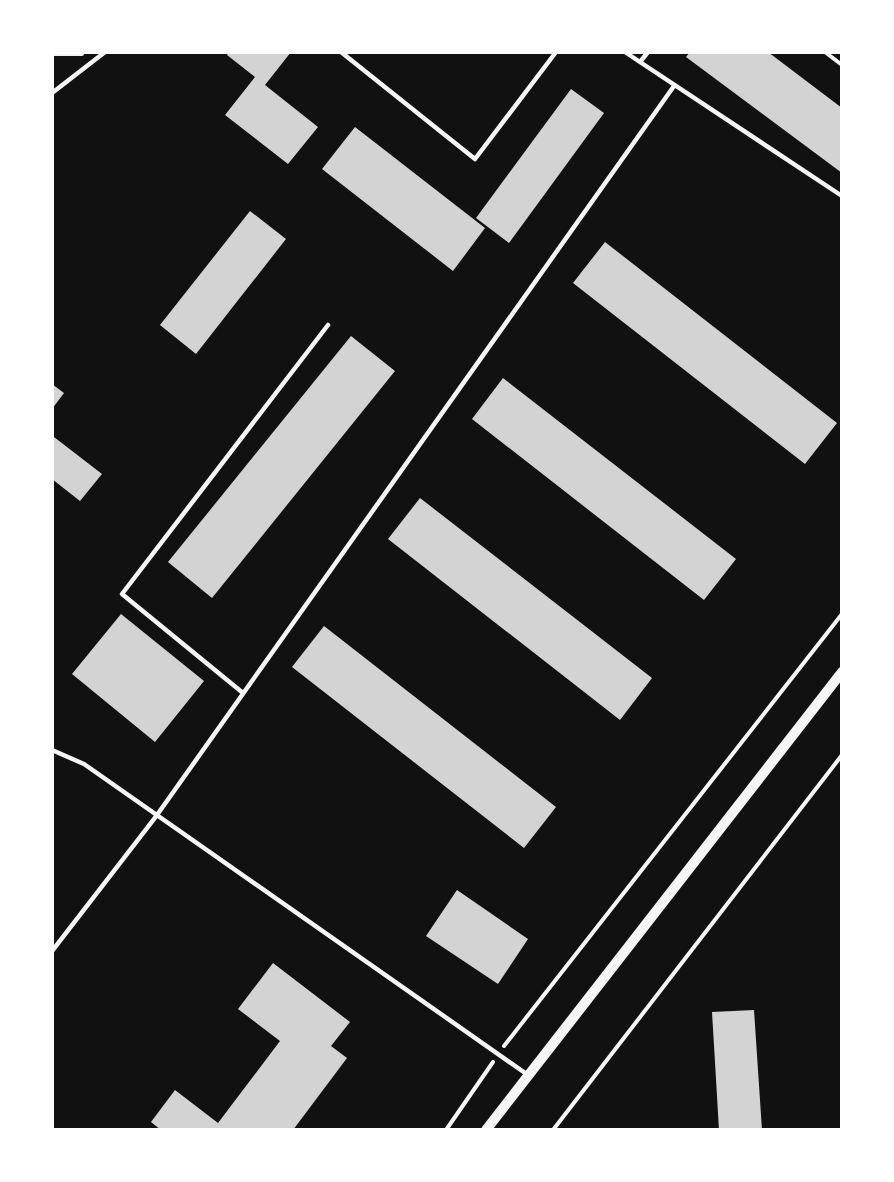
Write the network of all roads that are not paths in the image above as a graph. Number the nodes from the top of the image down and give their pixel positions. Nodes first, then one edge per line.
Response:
1 (105, 52) edge
2 (341, 52) edge
3 (556, 52) edge
4 (625, 52) edge
5 (648, 52) edge
6 (640, 62) junction
7 (674, 86) junction
8 (52, 93) edge
9 (842, 196) edge
10 (328, 325) dead end
11 (842, 672) edge
12 (243, 693) junction
13 (52, 750) edge
14 (157, 815) junction
15 (52, 951) edge
16 (528, 1075) junction
17 (486, 1130) edge

1 - 8 lane
2 - 3 lane
4 - 6 lane
5 - 6 lane
6 - 7 lane
7 - 9 lane
7 - 12 lane
10 - 12 lane
11 - 16 street
12 - 14 lane
13 - 14 lane
14 - 15 lane
14 - 16 lane
16 - 17 street

